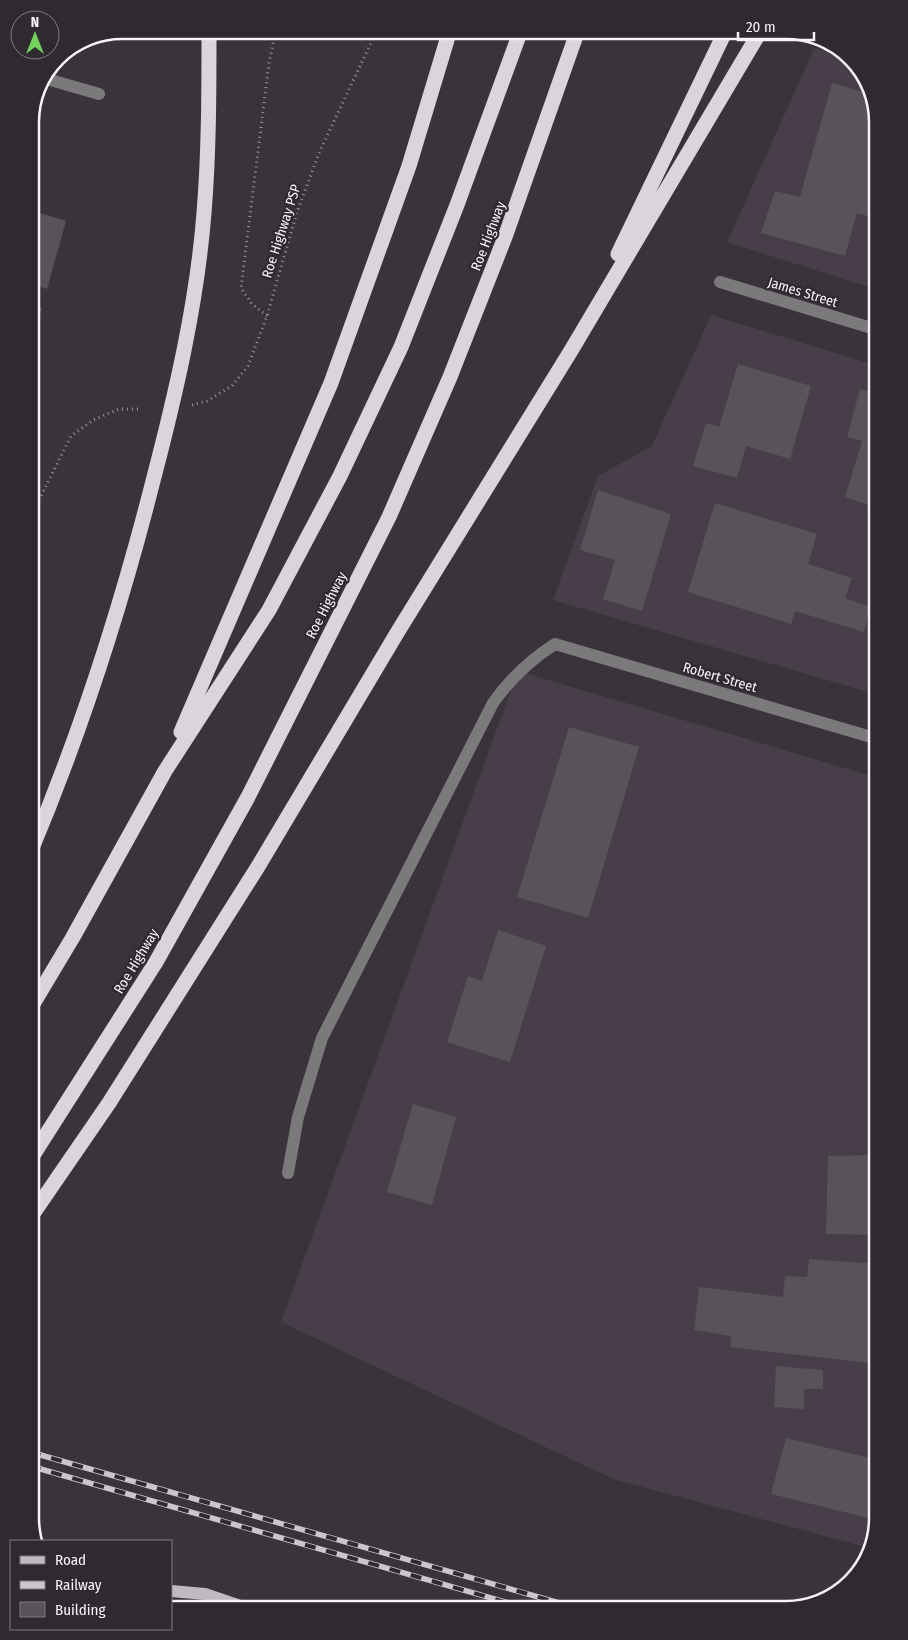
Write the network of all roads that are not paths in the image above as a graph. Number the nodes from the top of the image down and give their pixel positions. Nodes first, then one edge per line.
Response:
1 (208, 39) edge
2 (447, 39) edge
3 (518, 39) edge
4 (575, 39) edge
5 (722, 39) edge
6 (756, 39) edge
7 (50, 80) edge
8 (99, 94) dead end
9 (720, 282) dead end
10 (869, 327) edge
11 (572, 350) junction
12 (869, 736) edge
13 (165, 771) junction
14 (39, 831) edge
15 (39, 994) edge
16 (39, 1146) edge
17 (288, 1173) dead end
18 (39, 1205) edge
19 (172, 1591) edge
20 (225, 1601) edge

1 - 14 highway
2 - 13 highway
3 - 13 highway
4 - 16 highway, Roe Highway
5 - 11 highway
6 - 11 highway
7 - 8 street
9 - 10 street, James Street
11 - 18 highway
12 - 17 street, Robert Street
13 - 15 highway
19 - 20 main road

